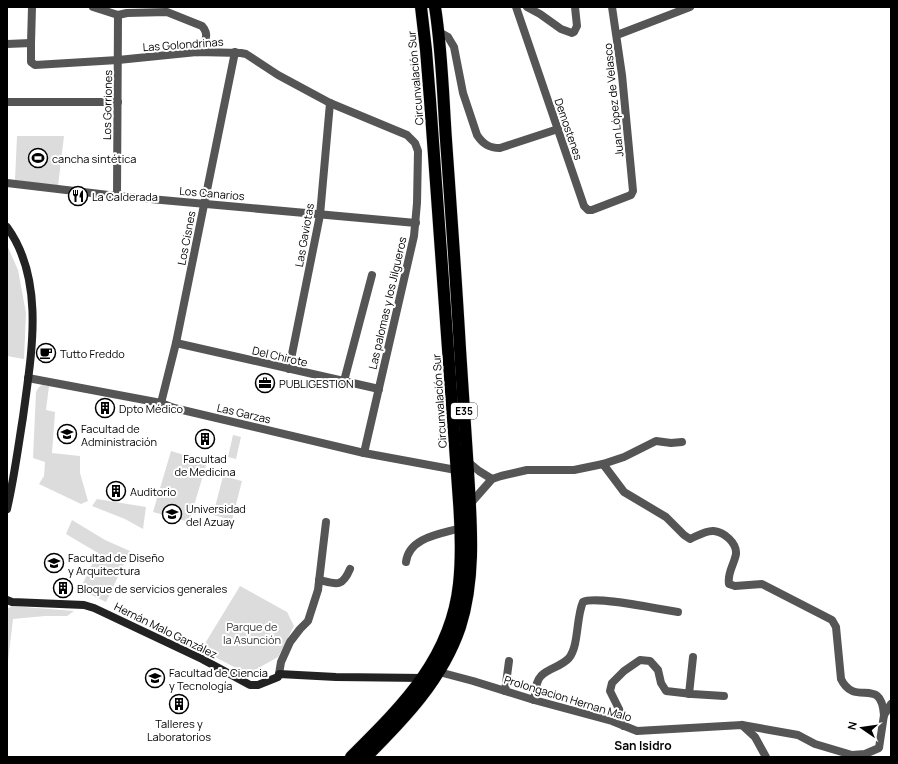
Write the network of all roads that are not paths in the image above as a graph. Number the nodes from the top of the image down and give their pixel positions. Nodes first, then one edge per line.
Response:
1 (32, 7) edge
2 (93, 7) edge
3 (421, 7) edge
4 (435, 7) edge
5 (516, 7) edge
6 (527, 7) edge
7 (575, 7) edge
8 (612, 7) edge
9 (690, 7) edge
10 (118, 15) junction
11 (438, 32) junction
12 (617, 35) junction
13 (31, 43) junction
14 (7, 44) edge
15 (197, 52) junction
16 (235, 52) junction
17 (118, 60) junction
18 (7, 102) edge
19 (118, 102) junction
20 (330, 103) junction
21 (558, 129) junction
22 (418, 157) joint
23 (7, 184) edge
24 (633, 191) joint
25 (117, 196) junction
26 (204, 203) junction
27 (320, 215) junction
28 (416, 223) junction
29 (7, 227) edge
30 (372, 275) dead end
31 (176, 343) junction
32 (289, 369) junction
33 (28, 378) junction
34 (344, 381) junction
35 (379, 389) junction
36 (161, 403) junction
37 (682, 442) dead end
38 (364, 453) junction
39 (467, 461) junction
40 (603, 464) junction
41 (456, 470) junction
42 (492, 479) junction
43 (470, 504) junction
44 (7, 510) edge
45 (326, 522) dead end
46 (461, 528) junction
47 (406, 562) dead end
48 (350, 569) dead end
49 (319, 580) junction
50 (9, 602) edge
51 (678, 612) dead end
52 (693, 657) dead end
53 (509, 661) dead end
54 (439, 672) junction
55 (279, 674) junction
56 (424, 678) junction
57 (505, 691) junction
58 (689, 694) junction
59 (724, 696) dead end
60 (534, 700) junction
61 (891, 704) edge
62 (884, 715) junction
63 (742, 725) junction
64 (624, 726) junction
65 (350, 757) edge
66 (366, 757) edge
67 (766, 757) edge

1 - 13 street
2 - 10 street
3 - 41 highway, Circunvalación Sur / E35
4 - 11 highway, E35
5 - 21 street, Demostenes
6 - 7 street
8 - 12 street, Juan López de Velasco
9 - 12 street
10 - 15 street
10 - 17 street, Los Gorriones
11 - 21 street
11 - 39 highway, E35
12 - 24 street, Juan López de Velasco
13 - 14 street
13 - 17 street, Las Golondrinas
15 - 16 street, Las Golondrinas
15 - 17 street, Las Golondrinas
16 - 20 street, Las Golondrinas
16 - 26 street, Los Cisnes
17 - 19 street, Los Gorriones
18 - 19 street
19 - 25 street, Los Gorriones
20 - 22 street, Las Golondrinas
20 - 27 street, Las Gaviotas
21 - 24 street, Demostenes
22 - 28 street, Las palomas y los Jilgueros
23 - 25 street, Los Canarios
25 - 26 street, Los Canarios
26 - 27 street, Los Canarios
26 - 31 street, Los Cisnes
27 - 28 street, Los Canarios
27 - 32 street, Las Gaviotas
28 - 35 street, Las palomas y los Jilgueros
29 - 33 street
30 - 34 street
31 - 32 street, Del Chirote
31 - 36 street, Los Cisnes
32 - 34 street, Del Chirote
33 - 36 street, Las Garzas
33 - 44 street
34 - 35 street, Del Chirote
35 - 38 street, Las palomas y los Jilgueros
36 - 38 street, Las Garzas
37 - 40 street
38 - 41 street, Las Garzas
39 - 42 street
39 - 43 highway, E35
40 - 42 street
40 - 62 street
41 - 46 highway, Circunvalación Sur / E35
42 - 43 street
43 - 54 highway, E35
45 - 49 street
46 - 47 street
46 - 56 highway, Circunvalación Sur / E35
48 - 49 street
49 - 55 street
50 - 55 street, Hernán Malo Ganzález
51 - 60 street
52 - 58 street
53 - 57 street
54 - 57 street, Prolongacion Hernan Malo
54 - 66 highway, E35
55 - 56 street
56 - 65 highway, Circunvalación Sur / E35
57 - 60 street, Prolongacion Hernan Malo
58 - 59 street
58 - 64 street
60 - 64 street, Prolongacion Hernan Malo
61 - 62 street, Prolongacion Hernan Malo
62 - 63 street, Prolongacion Hernan Malo
63 - 64 street, Prolongacion Hernan Malo
63 - 67 street

